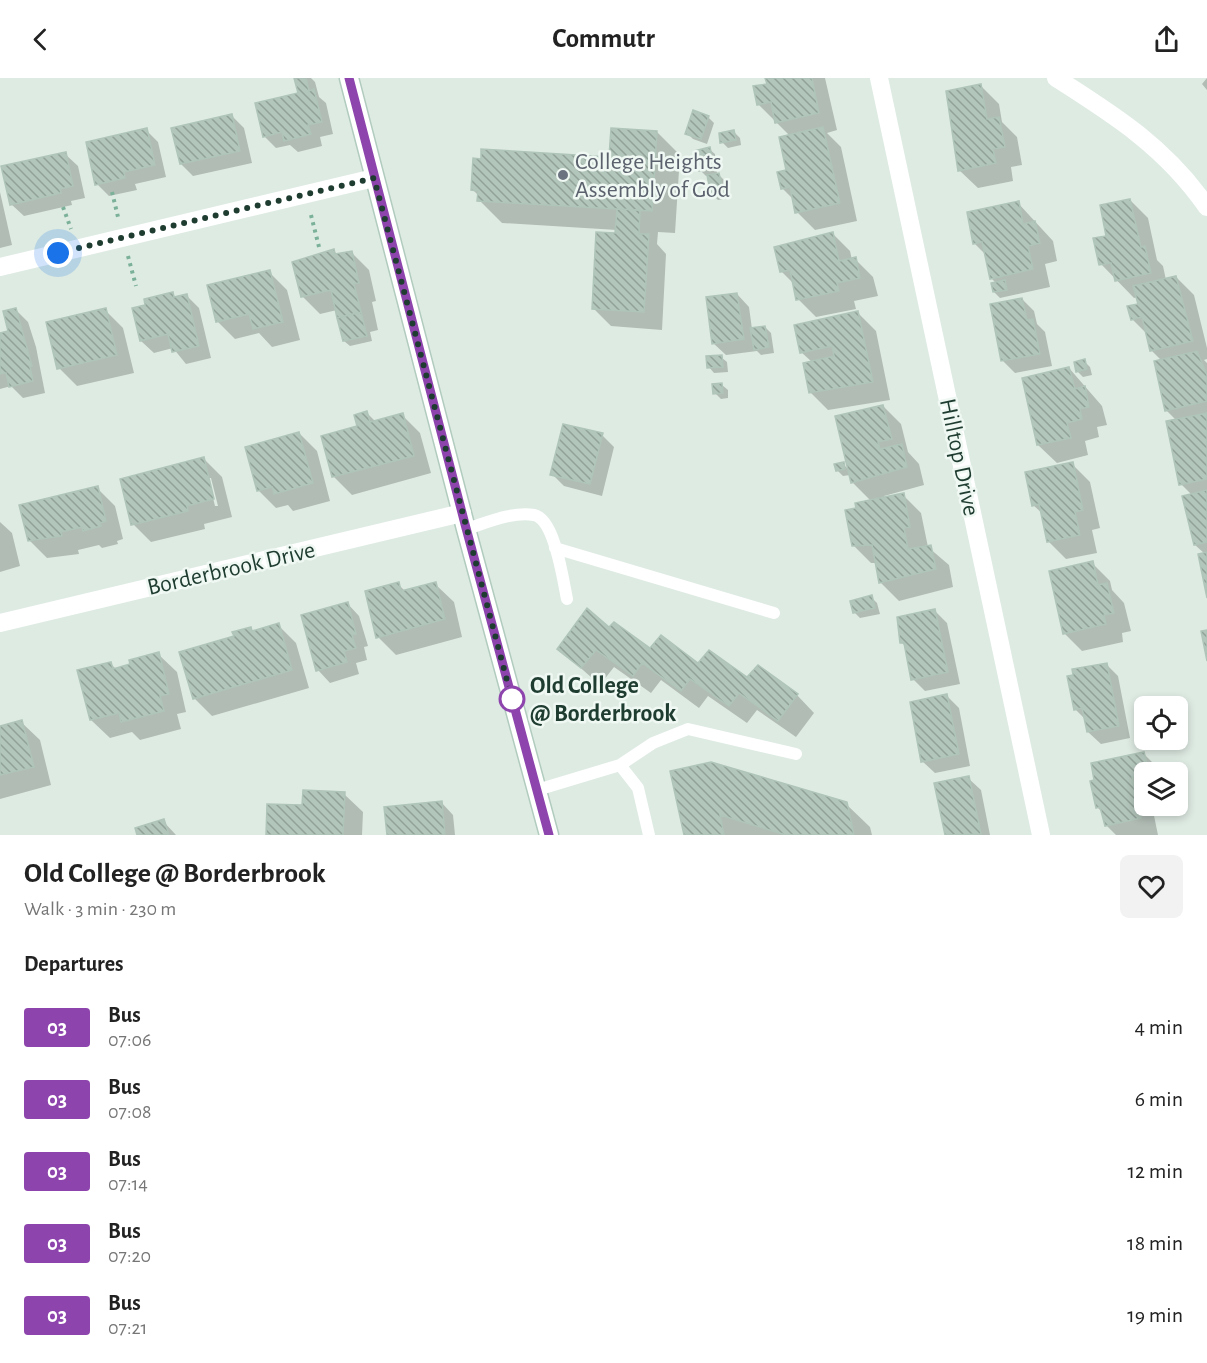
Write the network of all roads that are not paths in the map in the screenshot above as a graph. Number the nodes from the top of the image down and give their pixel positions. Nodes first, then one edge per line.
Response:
1 (349, 78) edge
2 (879, 78) edge
3 (1056, 78) edge
4 (374, 178) junction
5 (1207, 207) edge
6 (0, 267) edge
7 (464, 521) junction
8 (555, 548) junction
9 (567, 599) dead end
10 (774, 613) dead end
11 (0, 623) edge
12 (796, 754) dead end
13 (620, 765) junction
14 (537, 790) junction
15 (549, 835) edge
16 (649, 835) edge
17 (1041, 835) edge

1 - 4 street
2 - 17 street, Hilltop Drive
3 - 5 street
4 - 6 street
4 - 7 street
7 - 8 lane
7 - 11 street, Borderbrook Drive
7 - 14 street
8 - 9 lane
8 - 10 lane
12 - 13 lane
13 - 14 lane
13 - 16 lane
14 - 15 street

